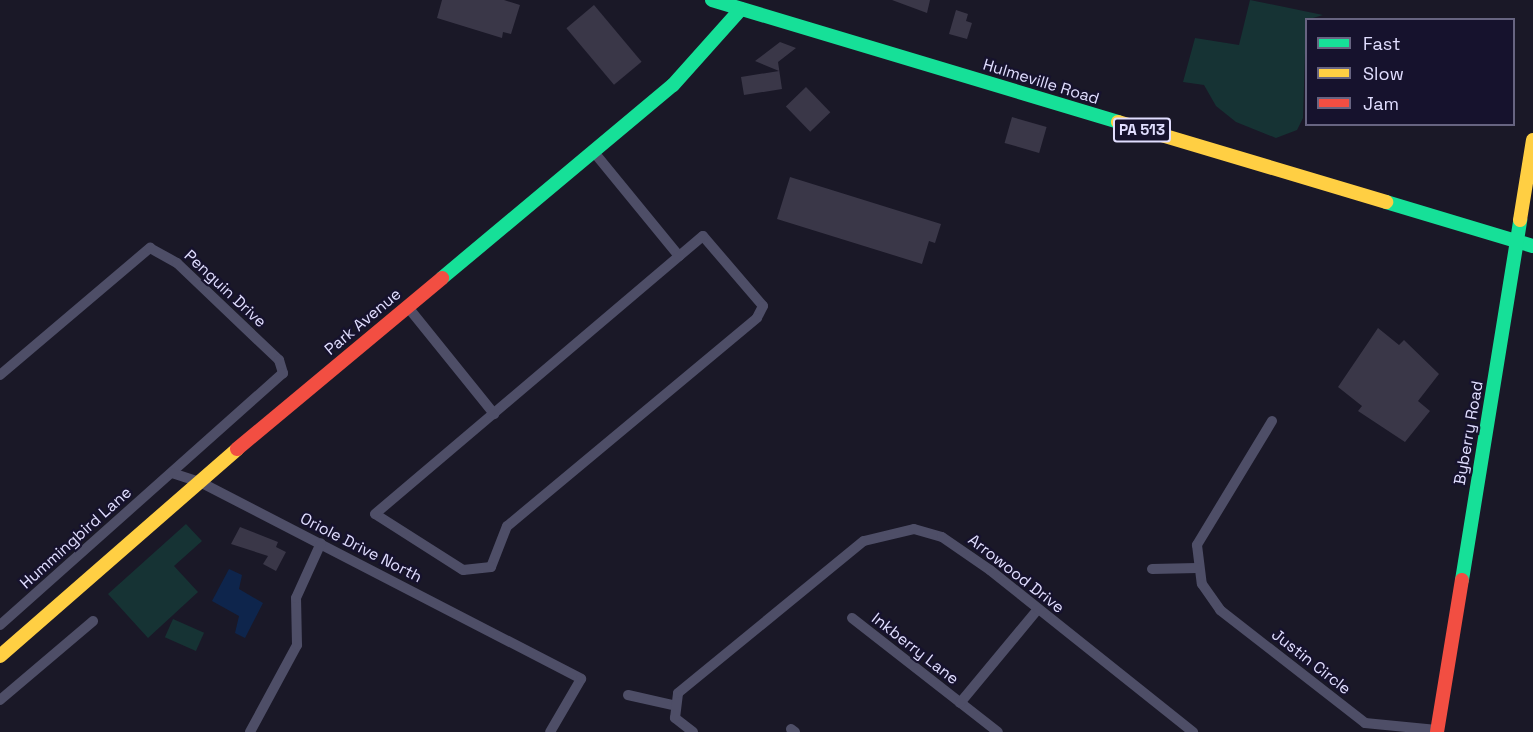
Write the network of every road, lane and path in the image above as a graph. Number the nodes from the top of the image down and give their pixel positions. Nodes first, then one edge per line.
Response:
1 (712, 0) edge
2 (741, 9) junction
3 (1533, 140) edge
4 (593, 150) junction
5 (1517, 242) junction
6 (1533, 246) edge
7 (679, 256) junction
8 (407, 306) junction
9 (0, 375) edge
10 (494, 414) junction
11 (1272, 421) dead end
12 (172, 473) junction
13 (200, 482) junction
14 (321, 543) junction
15 (1197, 568) junction
16 (1152, 570) dead end
17 (1038, 609) junction
18 (852, 618) dead end
19 (93, 621) dead end
20 (0, 625) edge
21 (0, 656) edge
22 (628, 695) dead end
23 (0, 700) edge
24 (960, 703) junction
25 (672, 705) junction
26 (1437, 731) edge
27 (250, 732) edge
28 (550, 732) edge
29 (693, 732) edge
30 (998, 732) edge
31 (1193, 732) edge

1 - 2 street, Hulmeville Road / PA 513
2 - 4 street, Park Avenue
2 - 5 street, Hulmeville Road / PA 513
3 - 5 street, Byberry Road
4 - 7 street
4 - 8 street, Park Avenue
5 - 6 street, Hulmeville Road / PA 513
5 - 26 street, Byberry Road
7 - 10 street
7 - 10 street
8 - 10 street
8 - 13 street, Park Avenue
9 - 12 street, Penguin Drive
11 - 15 street
12 - 13 street
12 - 20 street, Hummingbird Lane
13 - 14 street, Oriole Drive North
13 - 21 street, Park Avenue
14 - 27 street
14 - 28 street, Oriole Drive North
15 - 16 street
15 - 26 street, Justin Circle
17 - 24 street, Inkberry Lane
17 - 25 street, Arrowood Drive
17 - 31 street, Arrowood Drive
18 - 24 street, Inkberry Lane
19 - 23 street
22 - 25 street
24 - 30 street, Inkberry Lane
25 - 29 street

